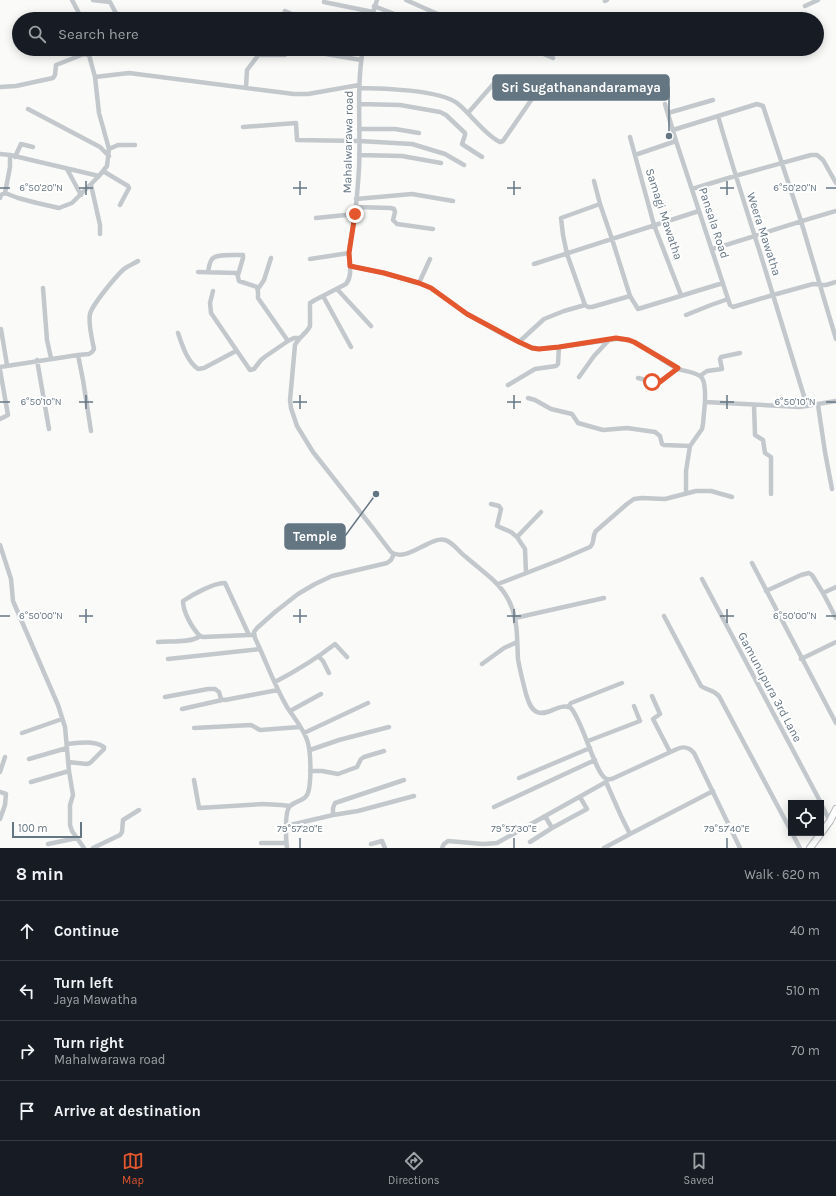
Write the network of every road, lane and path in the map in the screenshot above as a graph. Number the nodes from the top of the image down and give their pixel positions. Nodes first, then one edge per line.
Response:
1 (72, 0) edge
2 (93, 0) edge
3 (377, 0) edge
4 (406, 0) edge
5 (818, 0) edge
6 (324, 2) dead end
7 (374, 6) junction
8 (805, 6) dead end
9 (78, 12) edge
10 (115, 12) edge
11 (373, 12) joint
12 (389, 12) edge
13 (433, 12) edge
14 (79, 56) edge
15 (89, 56) edge
16 (257, 56) edge
17 (338, 56) edge
18 (362, 56) edge
19 (548, 56) edge
20 (553, 58) dead end
21 (361, 60) junction
22 (95, 77) junction
23 (496, 81) dead end
24 (0, 87) edge
25 (246, 87) junction
26 (359, 87) junction
27 (536, 93) dead end
28 (713, 100) dead end
29 (359, 104) junction
30 (665, 104) dead end
31 (28, 109) dead end
32 (468, 113) junction
33 (668, 113) junction
34 (718, 116) junction
35 (244, 127) dead end
36 (359, 129) junction
37 (673, 130) junction
38 (419, 133) dead end
39 (630, 138) dead end
40 (359, 141) junction
41 (676, 141) junction
42 (135, 145) dead end
43 (33, 147) dead end
44 (109, 149) junction
45 (0, 154) edge
46 (359, 155) junction
47 (635, 155) junction
48 (13, 156) junction
49 (109, 156) junction
50 (482, 157) dead end
51 (440, 163) dead end
52 (781, 163) junction
53 (464, 165) dead end
54 (67, 169) junction
55 (103, 171) junction
56 (99, 176) junction
57 (735, 176) junction
58 (594, 181) dead end
59 (836, 183) edge
60 (91, 184) junction
61 (692, 189) junction
62 (5, 193) junction
63 (81, 195) junction
64 (0, 198) edge
65 (356, 199) junction
66 (453, 201) dead end
67 (600, 204) junction
68 (120, 205) dead end
69 (356, 207) junction
70 (699, 211) junction
71 (836, 211) edge
72 (355, 214) junction
73 (316, 218) dead end
74 (801, 221) junction
75 (654, 225) junction
76 (433, 229) dead end
77 (100, 234) dead end
78 (756, 236) junction
79 (612, 239) junction
80 (712, 249) junction
81 (349, 253) junction
82 (567, 254) junction
83 (271, 258) dead end
84 (310, 259) dead end
85 (430, 259) dead end
86 (138, 261) dead end
87 (534, 264) dead end
88 (350, 266) junction
89 (198, 272) dead end
90 (208, 272) junction
91 (238, 275) junction
92 (723, 282) junction
93 (836, 282) edge
94 (419, 283) junction
95 (820, 284) junction
96 (43, 288) dead end
97 (258, 289) junction
98 (337, 289) junction
99 (213, 291) dead end
100 (681, 295) junction
101 (773, 295) junction
102 (322, 296) junction
103 (630, 296) junction
104 (728, 300) junction
105 (585, 305) junction
106 (686, 315) dead end
107 (372, 326) dead end
108 (1, 329) edge
109 (178, 333) dead end
110 (300, 338) junction
111 (836, 338) edge
112 (610, 340) junction
113 (288, 341) junction
114 (519, 342) junction
115 (351, 347) dead end
116 (559, 347) junction
117 (236, 351) junction
118 (740, 352) dead end
119 (78, 354) junction
120 (51, 358) junction
121 (37, 360) junction
122 (7, 365) junction
123 (0, 366) edge
124 (678, 368) junction
125 (0, 370) edge
126 (700, 376) junction
127 (579, 377) dead end
128 (638, 378) dead end
129 (508, 385) dead end
130 (528, 398) dead end
131 (705, 402) junction
132 (836, 402) edge
133 (754, 405) junction
134 (818, 405) junction
135 (807, 406) junction
136 (0, 419) edge
137 (49, 430) dead end
138 (91, 431) dead end
139 (690, 446) junction
140 (832, 489) dead end
141 (686, 493) junction
142 (771, 494) dead end
143 (732, 497) dead end
144 (491, 504) dead end
145 (542, 512) dead end
146 (517, 537) junction
147 (0, 546) edge
148 (394, 554) junction
149 (752, 564) dead end
150 (526, 573) junction
151 (702, 579) dead end
152 (498, 584) junction
153 (836, 587) edge
154 (766, 591) junction
155 (823, 593) junction
156 (604, 598) dead end
157 (664, 616) dead end
158 (515, 618) junction
159 (836, 618) edge
160 (251, 635) junction
161 (200, 636) junction
162 (158, 642) dead end
163 (517, 642) junction
164 (836, 642) edge
165 (260, 649) junction
166 (319, 657) junction
167 (347, 657) dead end
168 (168, 659) dead end
169 (801, 659) junction
170 (482, 664) dead end
171 (329, 673) dead end
172 (275, 682) junction
173 (622, 683) dead end
174 (278, 690) junction
175 (320, 694) dead end
176 (652, 696) dead end
177 (165, 697) dead end
178 (222, 700) junction
179 (368, 703) dead end
180 (568, 706) junction
181 (634, 706) dead end
182 (182, 709) dead end
183 (290, 711) junction
184 (62, 719) junction
185 (836, 723) edge
186 (300, 727) junction
187 (389, 727) dead end
188 (194, 728) dead end
189 (22, 733) dead end
190 (304, 733) junction
191 (588, 742) junction
192 (67, 746) junction
193 (590, 748) junction
194 (310, 750) junction
195 (384, 751) dead end
196 (670, 752) junction
197 (5, 757) dead end
198 (29, 759) dead end
199 (595, 760) junction
200 (68, 762) junction
201 (69, 771) junction
202 (310, 771) junction
203 (0, 772) edge
204 (519, 778) dead end
205 (194, 780) dead end
206 (404, 780) dead end
207 (606, 781) junction
208 (31, 782) dead end
209 (713, 791) junction
210 (0, 792) edge
211 (414, 796) dead end
212 (580, 797) junction
213 (819, 800) edge
214 (290, 806) junction
215 (494, 807) dead end
216 (824, 809) edge
217 (836, 809) edge
218 (138, 810) dead end
219 (333, 815) junction
220 (546, 816) junction
221 (0, 819) edge
222 (830, 821) junction
223 (286, 826) junction
224 (788, 826) edge
225 (552, 828) junction
226 (630, 834) junction
227 (793, 836) edge
228 (77, 838) junction
229 (530, 842) dead end
230 (261, 843) dead end
231 (48, 844) dead end
232 (371, 844) dead end
233 (286, 846) edge
234 (84, 848) edge
235 (93, 848) edge
236 (385, 848) edge
237 (442, 848) edge
238 (604, 848) edge
239 (740, 848) edge
240 (800, 848) edge
241 (810, 848) edge

1 - 9 street
2 - 10 street
3 - 7 street
4 - 13 street
5 - 8 street
6 - 11 street
7 - 11 street
7 - 12 street
14 - 24 street
15 - 22 street
16 - 25 street
17 - 21 street
18 - 21 street, Mahalwarawa road
19 - 20 street
21 - 26 street, Mahalwarawa road
22 - 25 street
22 - 44 street
23 - 32 street
25 - 26 street
26 - 29 street, Mahalwarawa road
26 - 32 street
27 - 32 street
28 - 33 street
29 - 36 street, Mahalwarawa road
29 - 50 street
30 - 33 street, Pansala Road
31 - 49 street
33 - 37 street, Pansala Road
34 - 37 street
34 - 52 street
34 - 57 street, Weera Mawatha
35 - 40 street
36 - 38 street
36 - 40 street, Mahalwarawa road
37 - 41 street, Pansala Road
39 - 47 street, Samagi Mawatha
40 - 46 street, Mahalwarawa road
40 - 53 street
41 - 47 street
41 - 61 street, Pansala Road
42 - 44 street
43 - 48 street
44 - 49 street
45 - 48 street
46 - 51 street
46 - 65 street, Mahalwarawa road
47 - 75 street, Samagi Mawatha
48 - 54 street
48 - 62 street
49 - 55 street
52 - 57 street
52 - 59 street
52 - 74 street
54 - 56 street
54 - 63 street
55 - 56 street
55 - 68 street
56 - 60 street
57 - 61 street
57 - 78 street, Weera Mawatha
58 - 67 street
60 - 63 street
60 - 77 street
61 - 70 street, Pansala Road
62 - 63 street
62 - 64 street
65 - 66 street
65 - 69 street, Mahalwarawa road
67 - 79 street
67 - 82 street
69 - 72 street, Mahalwarawa road
69 - 76 street
70 - 75 street
70 - 80 street, Pansala Road
71 - 74 street
72 - 73 street
72 - 81 street, Mahalwarawa road
74 - 78 street
74 - 95 street
75 - 79 street
75 - 100 street, Samagi Mawatha
78 - 80 street
78 - 101 street, Weera Mawatha
79 - 82 street
79 - 103 street
80 - 92 street, Pansala Road
81 - 84 street
81 - 88 street, Mahalwarawa road
82 - 87 street
82 - 105 street
83 - 97 street
85 - 94 street
86 - 119 street
88 - 94 street
88 - 98 street, Mahalwarawa road
89 - 90 street
90 - 91 street
90 - 91 street
91 - 97 street
92 - 100 street
92 - 104 street, Pansala Road
93 - 95 street, Weera Mawatha
94 - 114 street
95 - 101 street, Weera Mawatha
95 - 111 street
96 - 120 street
97 - 113 street
98 - 102 street, Mahalwarawa road
98 - 107 street
99 - 117 street
100 - 103 street
101 - 104 street
101 - 135 street
102 - 110 street, Mahalwarawa road
102 - 115 street
103 - 105 street
104 - 106 street
105 - 114 street
108 - 122 street
109 - 117 street
110 - 113 street
110 - 148 street, Mahalwarawa road
112 - 116 street
112 - 124 street
112 - 127 street
113 - 117 street
114 - 116 street
116 - 129 street
118 - 126 street
119 - 120 street
119 - 138 street
120 - 121 street
121 - 122 street
121 - 137 street
122 - 123 street
124 - 126 street
124 - 128 street
125 - 136 street
126 - 131 street
130 - 139 street
131 - 133 street
131 - 139 street
132 - 134 street
133 - 135 street
133 - 142 street
134 - 135 street
134 - 140 street
139 - 141 street
141 - 143 street
141 - 150 street
144 - 146 street
145 - 146 street
146 - 150 street
147 - 184 street
148 - 152 street
148 - 160 street
149 - 154 street
150 - 152 street
151 - 213 street, Gamunupura 3rd Lane
152 - 158 street
153 - 155 street
154 - 155 street
154 - 169 street
155 - 159 street
156 - 158 street
157 - 224 street
158 - 163 street
160 - 161 street
160 - 161 street
160 - 165 street
161 - 162 street
163 - 170 street
163 - 180 street
164 - 169 street
165 - 168 street
165 - 172 street
166 - 167 street
166 - 171 street
166 - 172 street
169 - 185 street
172 - 174 street
173 - 180 street
174 - 178 street
174 - 183 street
175 - 183 street
176 - 196 street
177 - 178 street
178 - 182 street
179 - 190 street
180 - 191 street
181 - 191 street
183 - 186 street
184 - 189 street
184 - 192 street
186 - 188 street
186 - 190 street
187 - 194 street
190 - 194 street
191 - 193 street
192 - 198 street
192 - 200 street
192 - 200 street
193 - 199 street
193 - 204 street
194 - 202 street
195 - 202 street
196 - 207 street
196 - 209 street
197 - 203 street
199 - 207 street
199 - 215 street
200 - 201 street
201 - 208 street
201 - 228 street
202 - 214 street
205 - 214 street
206 - 219 street
207 - 212 street
207 - 226 street
209 - 226 street
209 - 239 street
210 - 221 street
211 - 219 street
212 - 220 street
212 - 225 street
214 - 223 street
216 - 222 street, Gamunupura 3rd Lane
217 - 222 main road
218 - 235 street
219 - 223 street
220 - 225 street
220 - 237 street
222 - 241 main road
223 - 233 street
225 - 229 street
226 - 238 street
227 - 240 street
228 - 231 street
228 - 234 street
230 - 233 street
232 - 236 street

